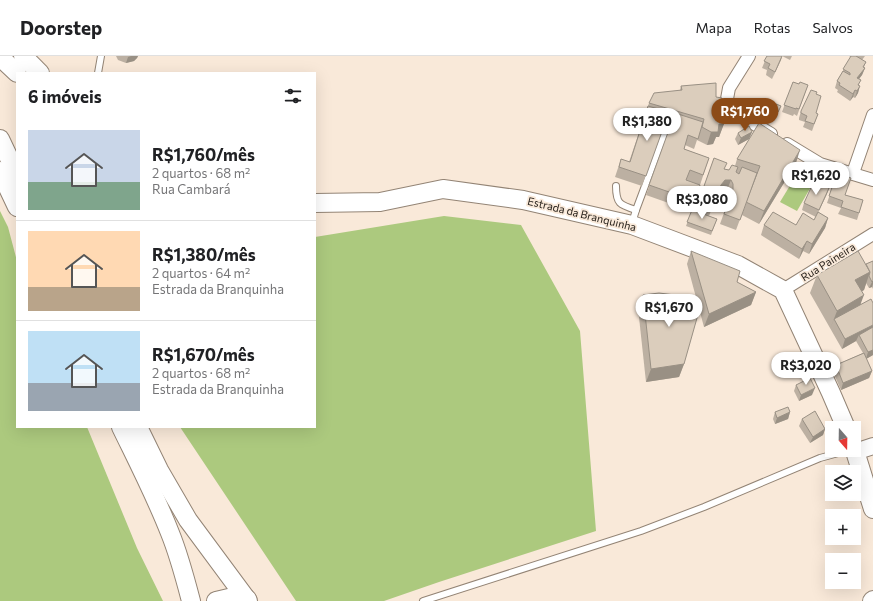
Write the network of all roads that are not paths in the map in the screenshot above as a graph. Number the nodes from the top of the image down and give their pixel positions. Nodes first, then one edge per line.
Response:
1 (23, 56) edge
2 (101, 56) edge
3 (748, 56) edge
4 (39, 72) edge
5 (98, 72) edge
6 (873, 115) edge
7 (664, 134) edge
8 (0, 140) edge
9 (0, 171) edge
10 (16, 173) edge
11 (852, 173) junction
12 (873, 180) edge
13 (616, 186) dead end
14 (316, 203) edge
15 (16, 205) edge
16 (634, 217) junction
17 (873, 234) edge
18 (783, 290) junction
19 (843, 421) edge
20 (121, 428) edge
21 (138, 428) edge
22 (873, 446) edge
23 (861, 449) edge
24 (825, 457) edge
25 (857, 457) edge
26 (873, 510) edge
27 (247, 600) edge
28 (191, 601) edge
29 (216, 601) edge
30 (423, 601) edge

1 - 4 main road
2 - 5 lane
3 - 11 street
6 - 11 street
7 - 16 lane
8 - 10 main road
9 - 15 main road
11 - 12 street
13 - 16 lane
14 - 16 main road, Estrada da Branquinha
16 - 18 main road, Estrada da Branquinha
17 - 18 street, Rua Paineira
18 - 19 main road
20 - 28 main road
21 - 27 main road
22 - 23 street
24 - 30 lane
25 - 26 main road
27 - 29 main road

